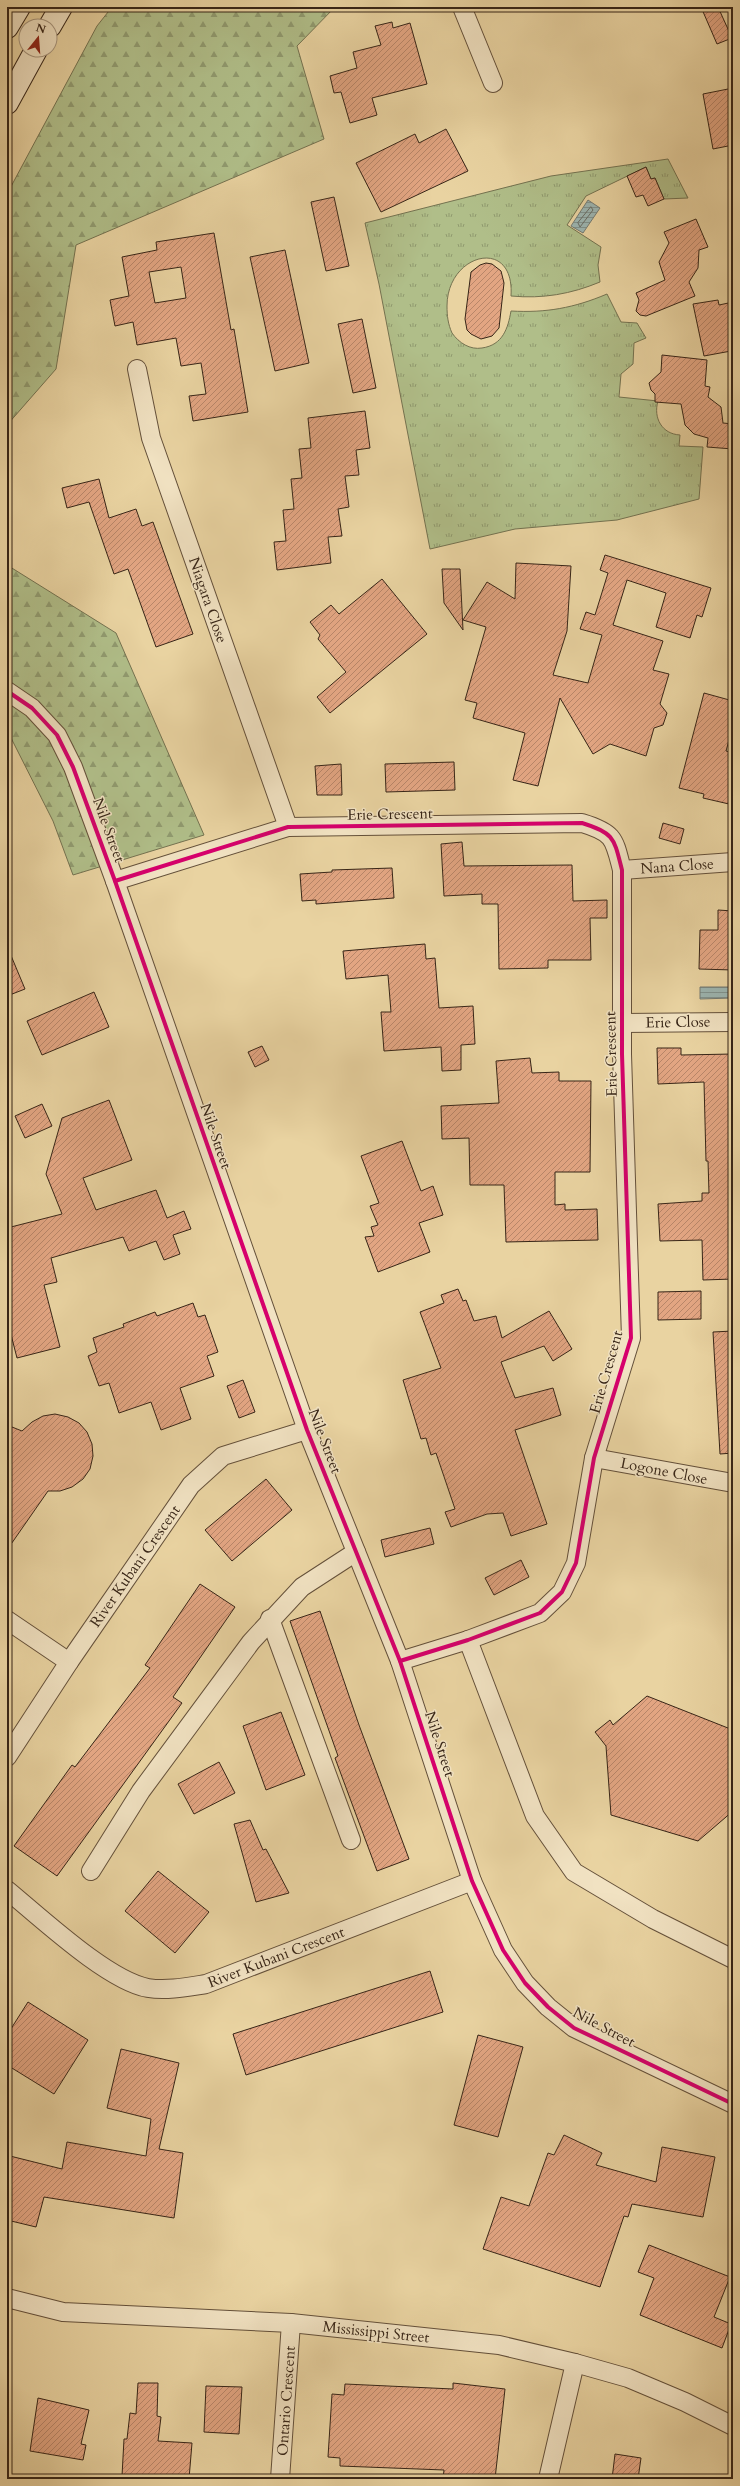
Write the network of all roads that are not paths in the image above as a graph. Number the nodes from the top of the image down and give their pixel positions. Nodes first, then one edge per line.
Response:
1 (19, 7) edge
2 (61, 7) edge
3 (462, 7) edge
4 (55, 18) edge
5 (7, 27) edge
6 (32, 58) edge
7 (493, 83) dead end
8 (7, 103) edge
9 (137, 370) dead end
10 (7, 691) edge
11 (288, 827) junction
12 (733, 862) edge
13 (622, 870) junction
14 (115, 881) junction
15 (733, 1022) edge
16 (623, 1023) junction
17 (307, 1430) junction
18 (594, 1458) junction
19 (733, 1483) edge
20 (356, 1552) junction
21 (7, 1620) edge
22 (270, 1620) junction
23 (468, 1640) junction
24 (400, 1661) junction
25 (69, 1662) junction
26 (7, 1758) edge
27 (351, 1840) dead end
28 (91, 1871) dead end
29 (472, 1881) junction
30 (7, 1890) edge
31 (733, 1959) edge
32 (733, 2104) edge
33 (7, 2298) edge
34 (291, 2323) junction
35 (575, 2363) junction
36 (733, 2426) edge
37 (280, 2479) edge
38 (548, 2479) edge

1 - 5 street
2 - 4 street
3 - 7 street
6 - 8 street
9 - 11 street, Niagara Close
10 - 14 street, Nile Street
11 - 13 street, Erie Crescent
11 - 14 street, Erie Crescent
12 - 13 street, Nana Close
13 - 16 street, Erie Crescent
14 - 17 street, Nile Street
15 - 16 street, Erie Close
16 - 18 street, Erie Crescent
17 - 20 street, Nile Street
17 - 25 street, River Kubani Crescent
18 - 19 street, Logone Close
18 - 23 street, Erie Crescent
20 - 22 street
20 - 24 street, Nile Street
21 - 25 street
22 - 27 street
22 - 28 street
23 - 24 street, Erie Crescent
23 - 31 street
24 - 29 street, Nile Street
25 - 26 street, River Kubani Crescent
29 - 30 street, River Kubani Crescent
29 - 32 street, Nile Street
33 - 34 street, Mississippi Street
34 - 35 street, Mississippi Street
34 - 37 street, Ontario Crescent
35 - 36 street, Mississippi Street
35 - 38 street

